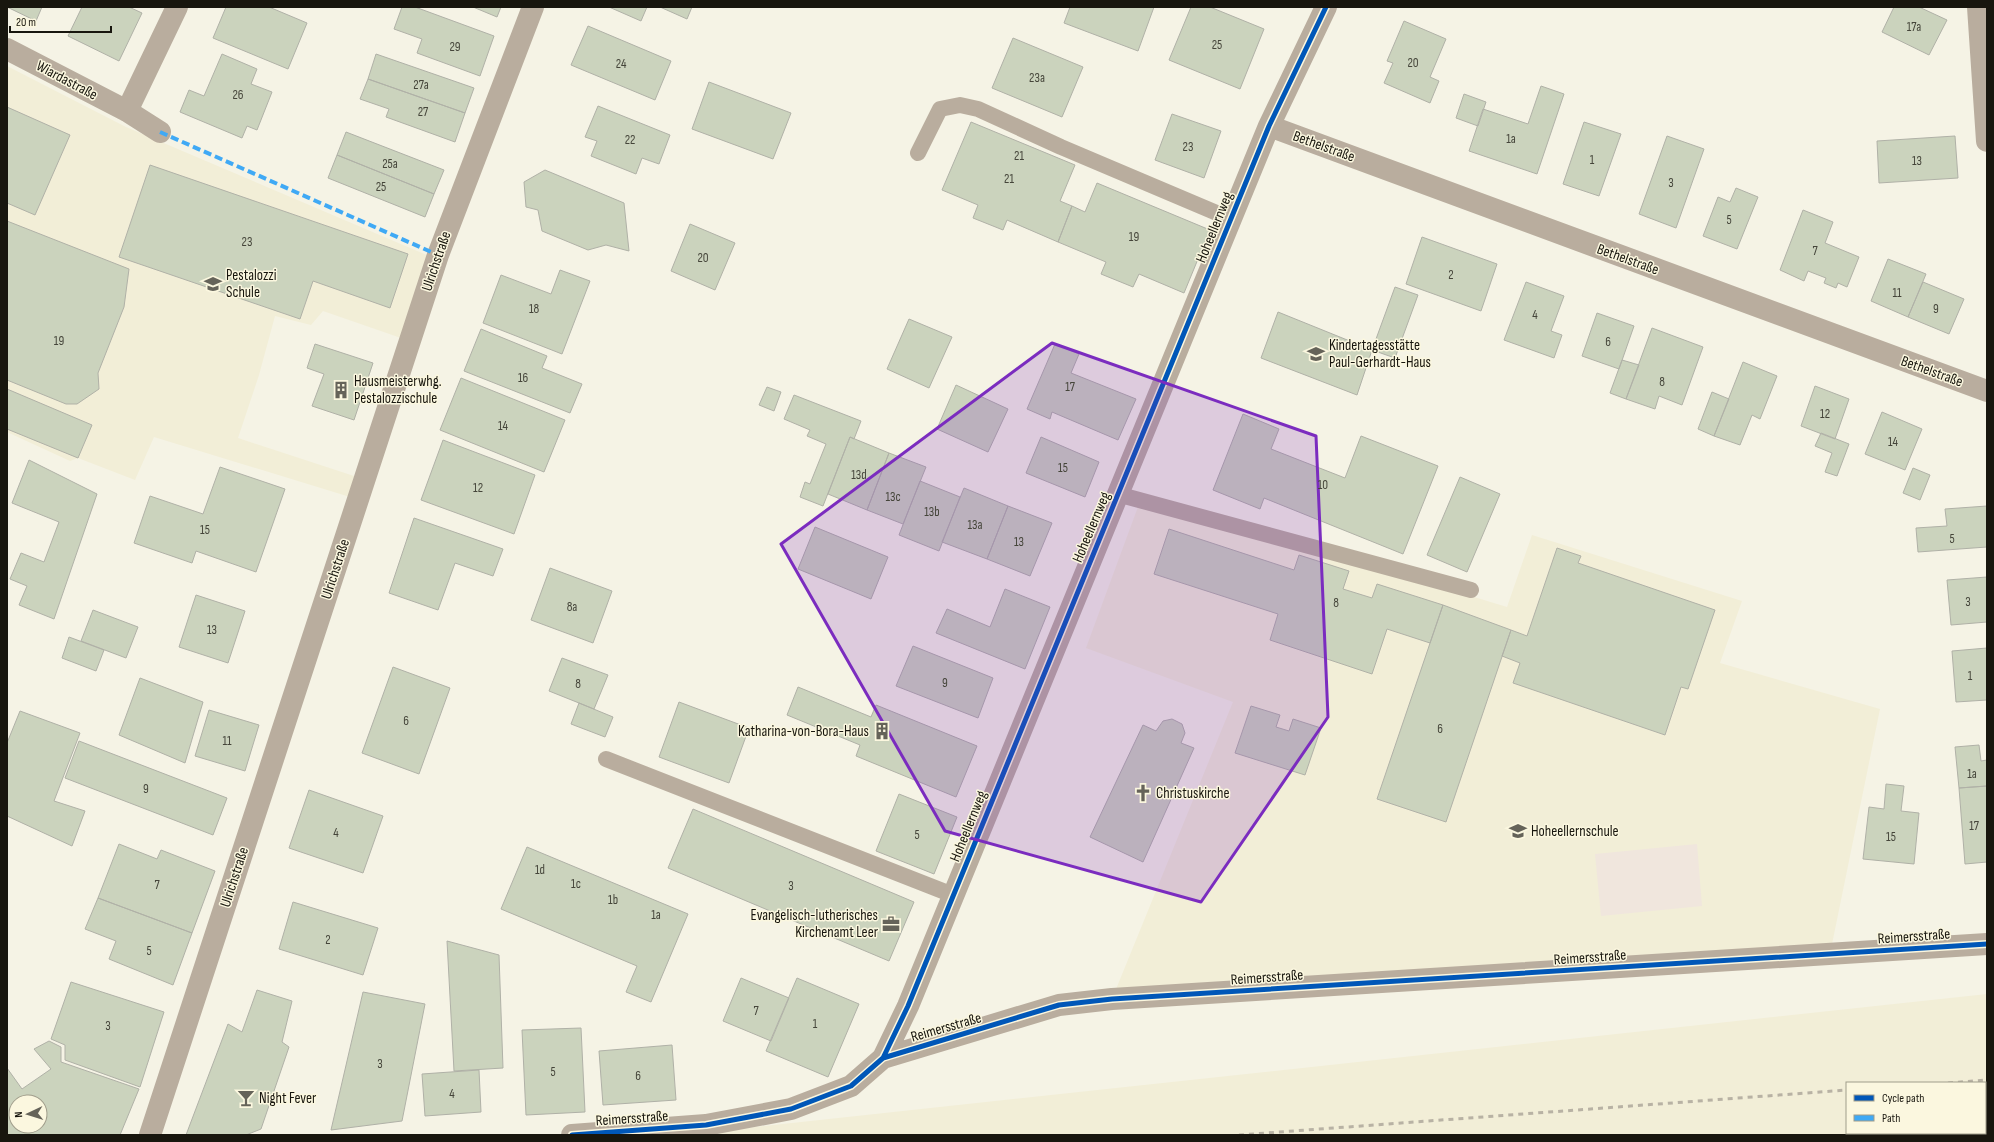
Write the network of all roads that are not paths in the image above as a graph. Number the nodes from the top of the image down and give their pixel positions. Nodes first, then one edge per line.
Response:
1 (177, 7) edge
2 (533, 7) edge
3 (1326, 7) edge
4 (1978, 7) edge
5 (7, 48) edge
6 (127, 111) junction
7 (1269, 126) junction
8 (160, 132) dead end
9 (1987, 141) edge
10 (918, 153) dead end
11 (1231, 219) junction
12 (1987, 391) edge
13 (1117, 494) junction
14 (1471, 590) dead end
15 (606, 760) dead end
16 (953, 895) junction
17 (1987, 944) edge
18 (883, 1058) junction
19 (150, 1135) edge
20 (572, 1135) edge

1 - 6 street
2 - 19 street, Ulrichstraße
3 - 7 street, Hoheellernweg
4 - 9 street
5 - 6 street, Wiardastraße
6 - 8 street, Wiardastraße
7 - 11 street, Hoheellernweg
7 - 12 street, Bethelstraße
10 - 11 lane
11 - 13 street, Hoheellernweg
13 - 14 lane
13 - 16 street, Hoheellernweg
15 - 16 lane
16 - 18 street, Hoheellernweg
17 - 18 street, Reimersstraße
18 - 20 street, Reimersstraße

